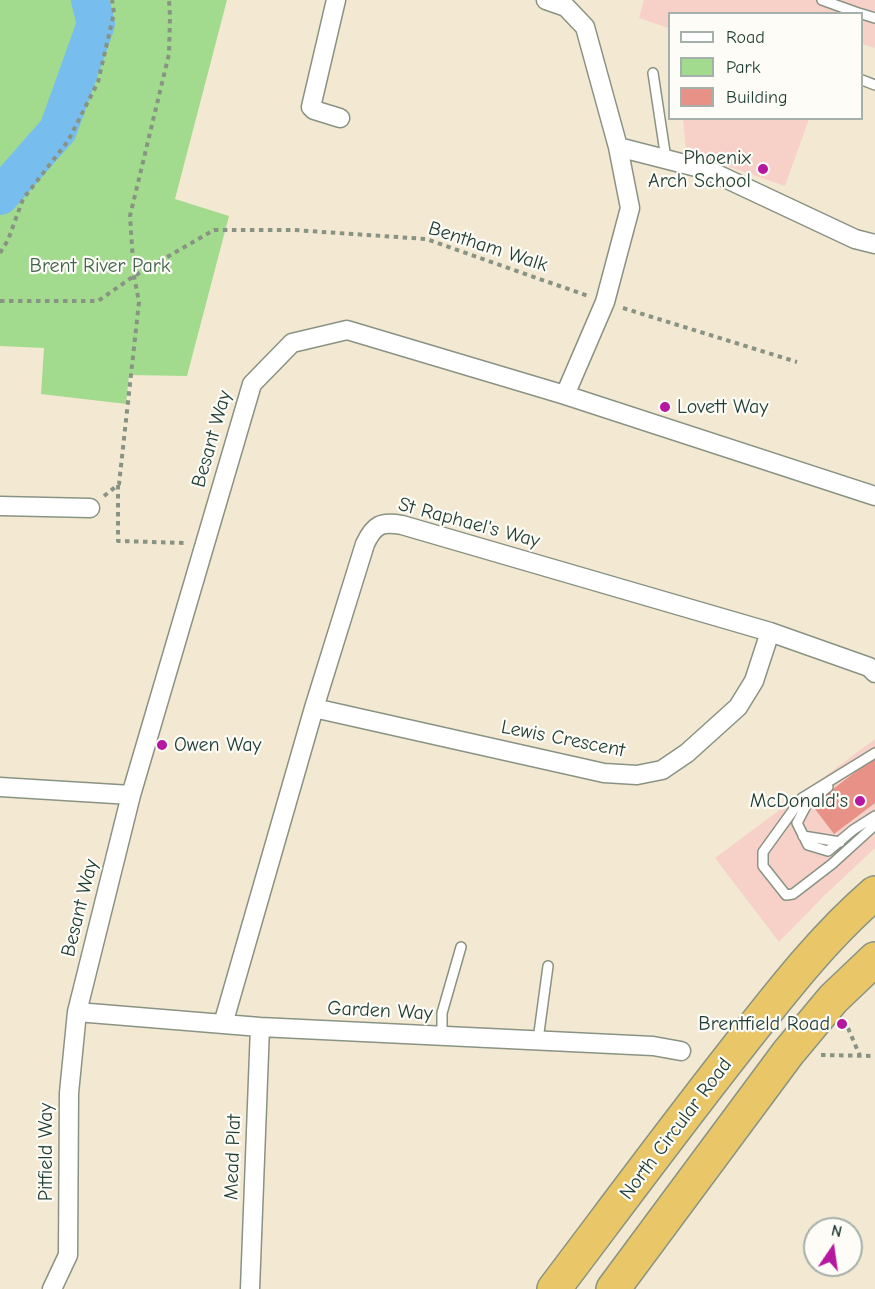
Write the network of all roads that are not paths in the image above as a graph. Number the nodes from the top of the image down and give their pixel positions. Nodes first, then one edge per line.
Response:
1 (336, 0) edge
2 (546, 0) edge
3 (822, 0) edge
4 (855, 12) edge
5 (653, 73) dead end
6 (340, 118) dead end
7 (618, 147) junction
8 (666, 159) junction
9 (875, 244) edge
10 (566, 395) junction
11 (875, 496) edge
12 (0, 506) edge
13 (90, 508) road end
14 (770, 632) junction
15 (875, 673) edge
16 (314, 708) junction
17 (875, 753) edge
18 (858, 764) junction
19 (0, 788) edge
20 (131, 795) junction
21 (875, 816) edge
22 (875, 825) edge
23 (875, 893) edge
24 (461, 947) dead end
25 (875, 959) edge
26 (548, 966) dead end
27 (77, 1012) junction
28 (223, 1024) junction
29 (260, 1028) junction
30 (442, 1036) junction
31 (538, 1040) junction
32 (681, 1051) dead end
33 (52, 1289) edge
34 (250, 1289) edge
35 (554, 1289) edge
36 (613, 1289) edge

1 - 6 street
2 - 7 street
3 - 4 lane
5 - 8 lane
7 - 8 street
7 - 10 street
8 - 9 street
10 - 11 street, Besant Way
10 - 20 street, Besant Way
12 - 13 street
14 - 15 street, St Raphael's Way
14 - 16 street, Lewis Crescent
14 - 16 street, St Raphael's Way
16 - 28 street, St Raphael's Way
17 - 18 lane
18 - 21 lane
18 - 22 lane
19 - 20 street
20 - 27 street, Besant Way
23 - 35 highway, North Circular Road
24 - 30 lane
25 - 36 highway
26 - 31 lane
27 - 28 street, Garden Way
27 - 33 street, Pitfield Way
28 - 29 street, Garden Way
29 - 30 street, Garden Way
29 - 34 street, Mead Plat
30 - 31 street, Garden Way
31 - 32 street, Garden Way

